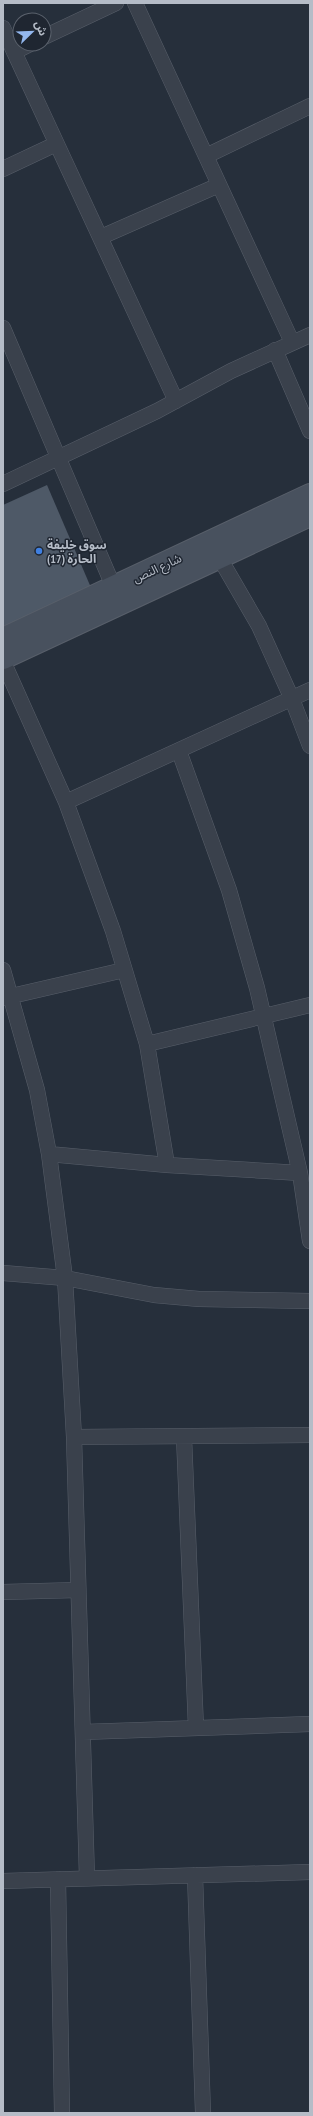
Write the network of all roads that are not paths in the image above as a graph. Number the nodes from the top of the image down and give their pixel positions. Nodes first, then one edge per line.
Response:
1 (116, 3) edge
2 (135, 3) edge
3 (3, 28) edge
4 (52, 33) edge
5 (12, 48) edge
6 (14, 52) edge
7 (310, 106) edge
8 (56, 144) junction
9 (206, 156) junction
10 (3, 169) edge
11 (219, 185) junction
12 (101, 237) junction
13 (3, 328) edge
14 (310, 334) edge
15 (292, 342) junction
16 (275, 350) junction
17 (176, 401) junction
18 (310, 431) edge
19 (60, 458) junction
20 (3, 484) edge
21 (310, 495) edge
22 (310, 515) edge
23 (215, 550) junction
24 (114, 588) junction
25 (3, 639) edge
26 (3, 660) edge
27 (310, 690) edge
28 (292, 698) junction
29 (310, 746) edge
30 (179, 751) junction
31 (66, 802) junction
32 (3, 970) edge
33 (124, 970) junction
34 (7, 997) edge
35 (310, 1005) edge
36 (263, 1015) junction
37 (147, 1044) junction
38 (49, 1154) junction
39 (167, 1165) junction
40 (300, 1173) junction
41 (310, 1240) edge
42 (3, 1273) edge
43 (65, 1278) junction
44 (310, 1302) edge
45 (310, 1435) edge
46 (74, 1437) junction
47 (184, 1437) junction
48 (78, 1590) junction
49 (3, 1592) edge
50 (310, 1724) edge
51 (196, 1728) junction
52 (83, 1732) junction
53 (310, 1872) edge
54 (195, 1875) junction
55 (87, 1878) junction
56 (58, 1879) junction
57 (3, 1881) edge
58 (62, 2113) edge
59 (203, 2113) edge

1 - 4 street
2 - 9 street
3 - 5 street
6 - 8 street
7 - 9 street
8 - 10 street
8 - 12 street
9 - 11 street
11 - 12 street
11 - 15 street
12 - 17 street
13 - 19 street
14 - 15 street
15 - 16 street
16 - 17 street
16 - 18 street
17 - 19 street
19 - 20 street
19 - 24 street
21 - 23 main road, شارع النص
22 - 23 main road, شارع النص
23 - 24 main road, شارع النص
23 - 26 main road, شارع النص
23 - 28 street
24 - 25 main road, شارع النص
26 - 31 street
27 - 28 street
28 - 29 street
28 - 30 street
30 - 31 street
30 - 36 street
31 - 33 street
32 - 34 street
33 - 34 street
33 - 37 street
34 - 38 street
35 - 36 street
36 - 37 street
36 - 40 street
37 - 39 street
38 - 39 street
38 - 43 street
39 - 40 street
40 - 41 street
42 - 43 street
43 - 44 street
43 - 46 street
45 - 47 street
46 - 47 street
46 - 48 street
47 - 51 street
48 - 49 street
48 - 52 street
50 - 51 street
51 - 52 street
52 - 55 street
53 - 54 street
54 - 55 street
54 - 59 street
55 - 56 street
56 - 57 street
56 - 58 street

